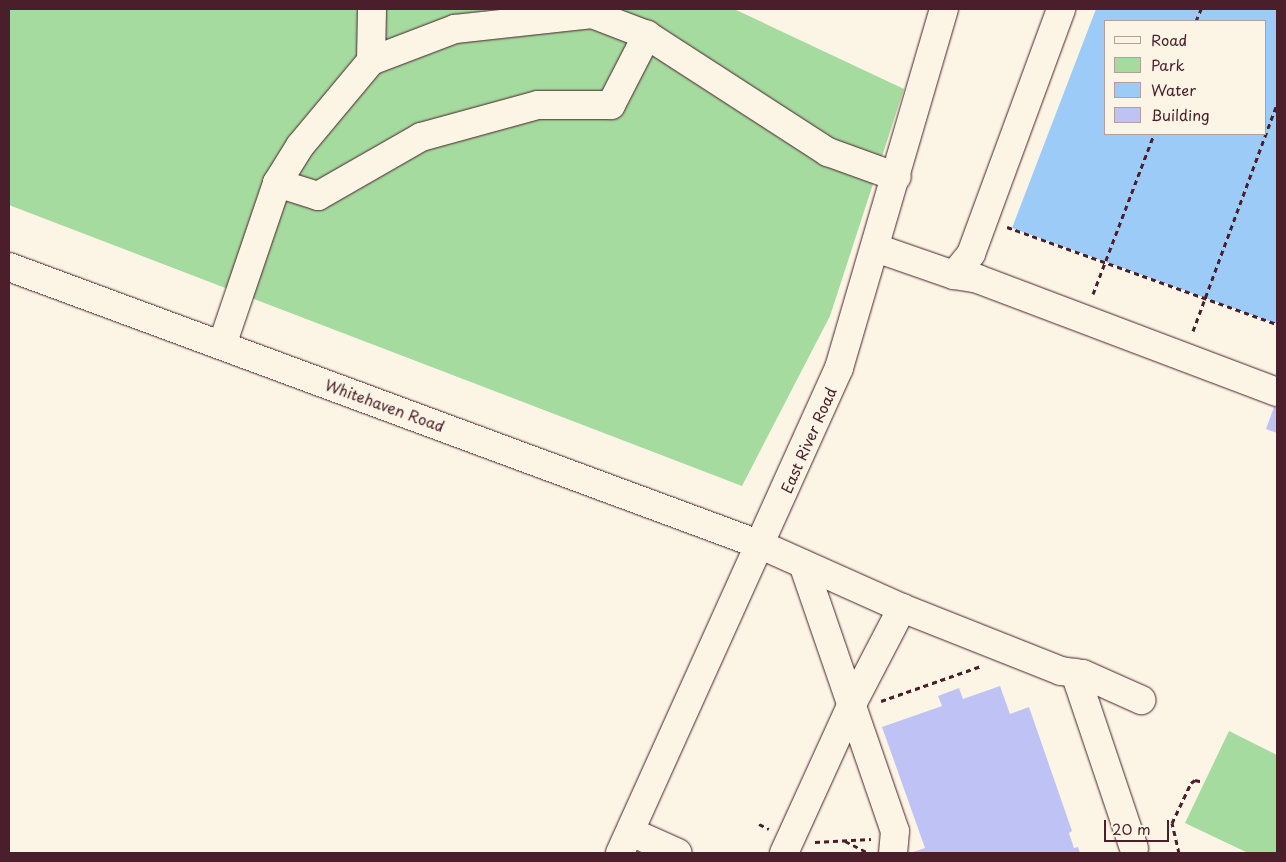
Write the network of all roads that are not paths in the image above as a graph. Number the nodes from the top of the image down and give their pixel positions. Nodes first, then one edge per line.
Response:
1 (372, 9) edge
2 (944, 9) edge
3 (1061, 9) edge
4 (453, 19) edge
5 (647, 35) junction
6 (371, 61) junction
7 (896, 176) junction
8 (277, 183) junction
9 (876, 248) junction
10 (9, 267) edge
11 (954, 275) junction
12 (222, 345) junction
13 (1277, 392) edge
14 (761, 545) junction
15 (802, 564) junction
16 (902, 608) junction
17 (1075, 673) junction
18 (1141, 700) dead end
19 (862, 705) junction
20 (625, 843) edge
21 (884, 846) edge
22 (795, 848) edge
23 (1134, 848) dead end
24 (678, 853) edge

1 - 6 main road
2 - 7 main road, East River Road
3 - 11 main road
4 - 5 main road
4 - 6 main road
5 - 7 main road
5 - 8 main road
6 - 8 main road
7 - 9 main road, East River Road
8 - 12 main road
9 - 11 main road
9 - 14 main road, East River Road
10 - 12 main road, Whitehaven Road
11 - 13 main road
12 - 14 main road, Whitehaven Road
14 - 15 main road, Whitehaven Road
14 - 20 main road, East River Road
15 - 16 main road, Whitehaven Road
15 - 19 main road
16 - 17 main road, Whitehaven Road
16 - 19 main road
17 - 18 main road, Whitehaven Road
17 - 23 main road
19 - 21 main road
19 - 22 main road
20 - 24 main road

